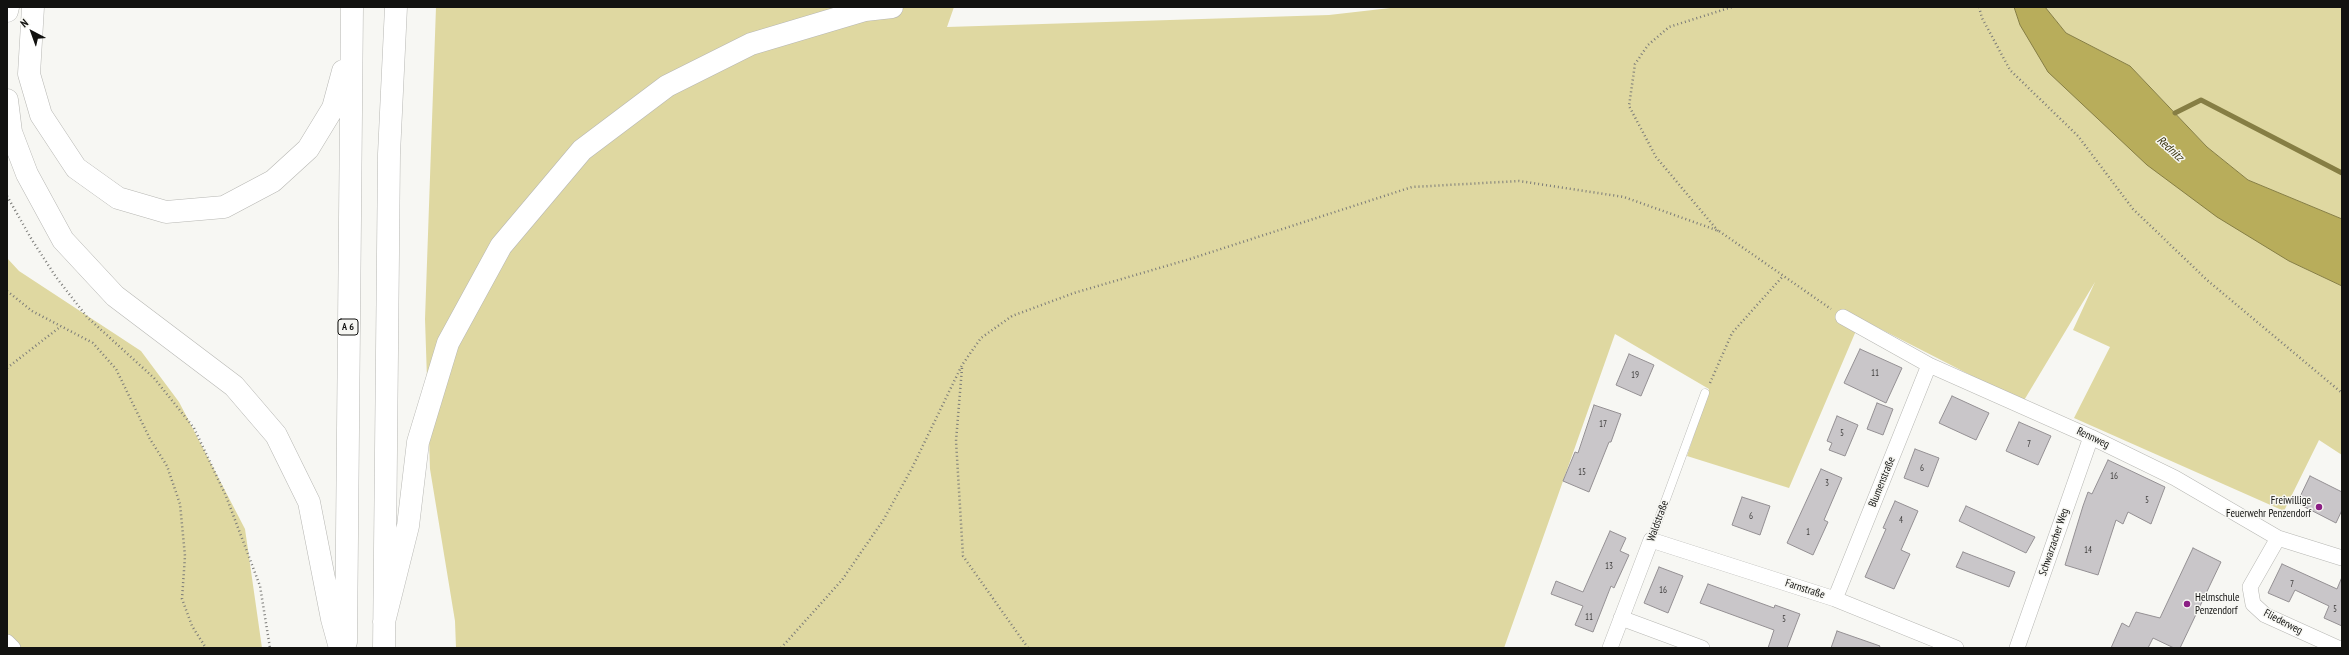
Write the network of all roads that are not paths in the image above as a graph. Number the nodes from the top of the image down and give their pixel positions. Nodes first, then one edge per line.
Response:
1 (8, 7) edge
2 (33, 7) edge
3 (351, 7) edge
4 (396, 7) edge
5 (892, 7) edge
6 (7, 11) edge
7 (7, 100) edge
8 (1843, 317) road end
9 (1929, 365) junction
10 (1705, 393) road end
11 (2091, 437) junction
12 (2278, 538) junction
13 (1650, 540) junction
14 (2342, 558) edge
15 (1835, 599) junction
16 (1621, 618) junction
17 (384, 622) junction
18 (7, 642) edge
19 (13, 648) edge
20 (340, 648) edge
21 (346, 648) edge
22 (384, 648) edge
23 (1610, 648) edge
24 (1702, 648) edge
25 (1956, 648) edge
26 (2017, 648) edge
27 (2338, 648) edge

1 - 6 highway
2 - 3 highway
3 - 21 highway, A 6
4 - 17 highway
5 - 17 highway
7 - 20 highway
8 - 9 street, Rennweg
9 - 11 street, Rennweg
9 - 15 street, Blumenstraße
10 - 13 lane, Waldstraße
11 - 12 street, Rennweg
11 - 26 street, Schwarzacher Weg
12 - 14 street, Rennweg
12 - 27 street, Fliederweg
13 - 15 street, Farnstraße
13 - 16 street, Waldstraße
15 - 25 street, Farnstraße
16 - 23 street, Waldstraße
16 - 24 street
17 - 22 highway
18 - 19 street

